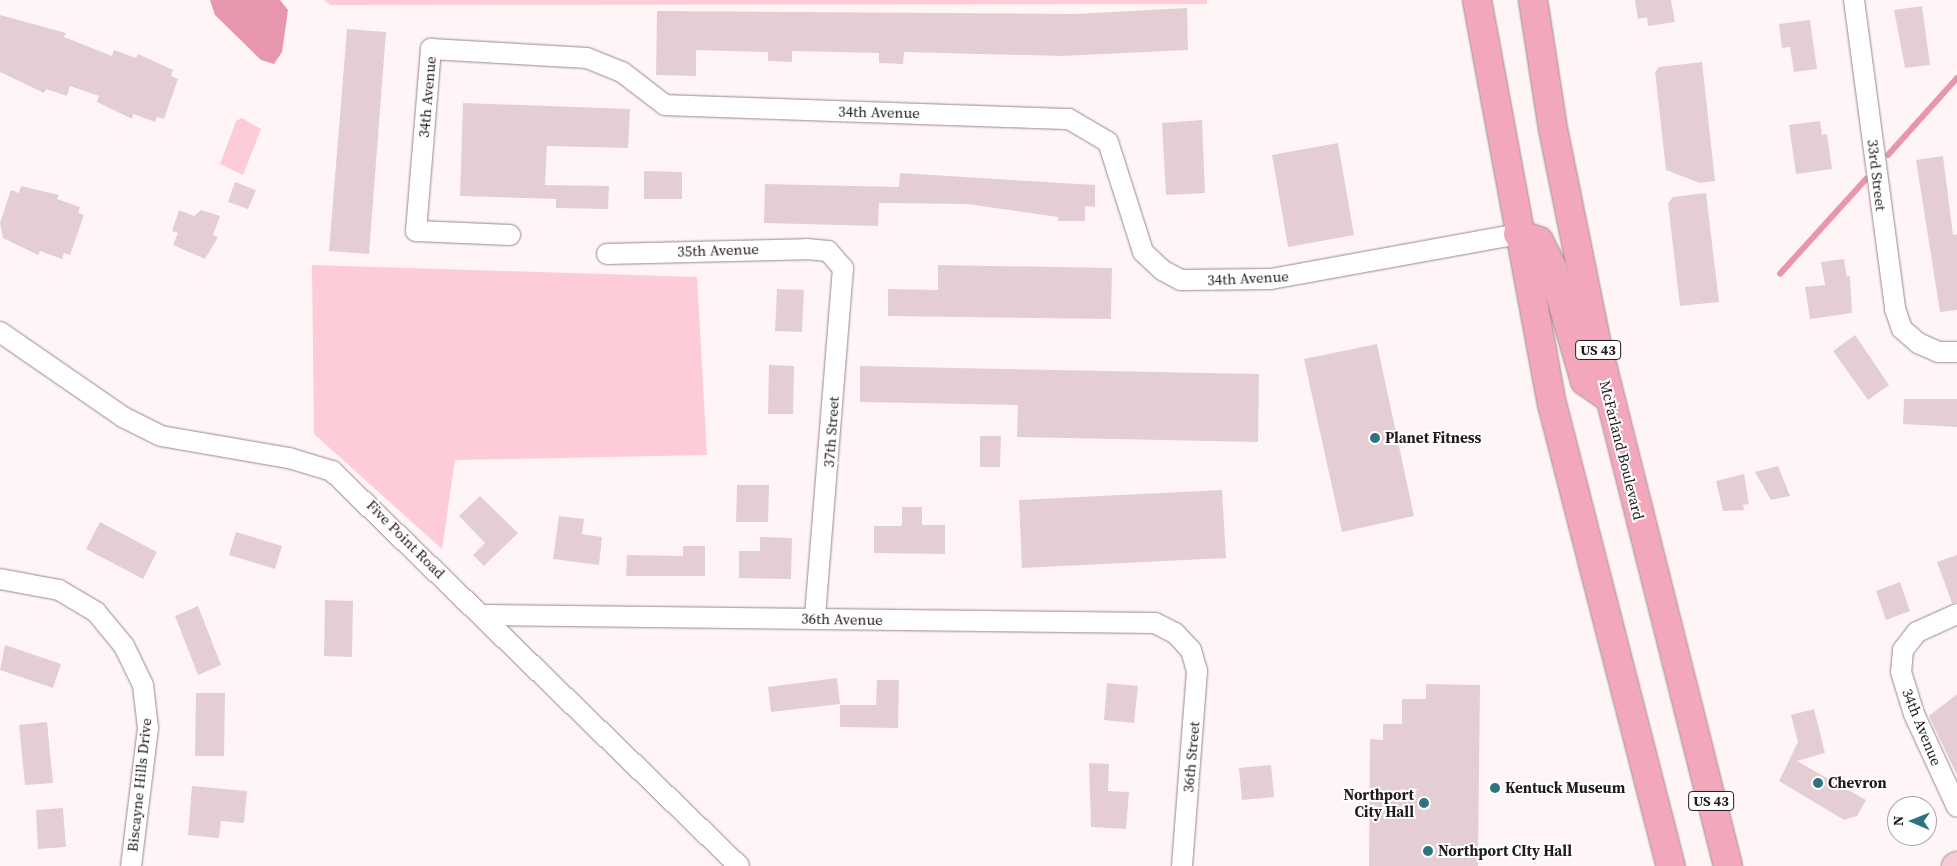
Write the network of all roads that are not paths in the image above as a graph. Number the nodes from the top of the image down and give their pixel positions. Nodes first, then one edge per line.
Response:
1 (1477, 0) edge
2 (1533, 0) edge
3 (1854, 0) edge
4 (510, 234) dead end
5 (1518, 234) junction
6 (828, 251) joint
7 (607, 254) dead end
8 (0, 332) edge
9 (1957, 352) edge
10 (1609, 398) junction
11 (0, 579) edge
12 (1957, 614) edge
13 (483, 615) junction
14 (816, 619) junction
15 (1191, 650) joint
16 (1957, 807) edge
17 (131, 866) edge
18 (739, 866) edge
19 (1182, 866) edge
20 (1671, 866) edge
21 (1728, 866) edge

1 - 5 highway
2 - 10 highway, McFarland Boulevard / US 43
3 - 9 street, 33rd Street
4 - 5 street, 34th Avenue
5 - 10 highway
5 - 20 highway
6 - 7 street, 35th Avenue
6 - 14 street, 37th Street
8 - 13 street, Five Point Road
10 - 21 highway, McFarland Boulevard / US 43
11 - 17 street, Biscayne Hills Drive
12 - 16 street, 34th Avenue
13 - 14 street, 36th Avenue
13 - 18 street, Five Point Road
14 - 15 street, 36th Avenue
15 - 19 street, 36th Street

